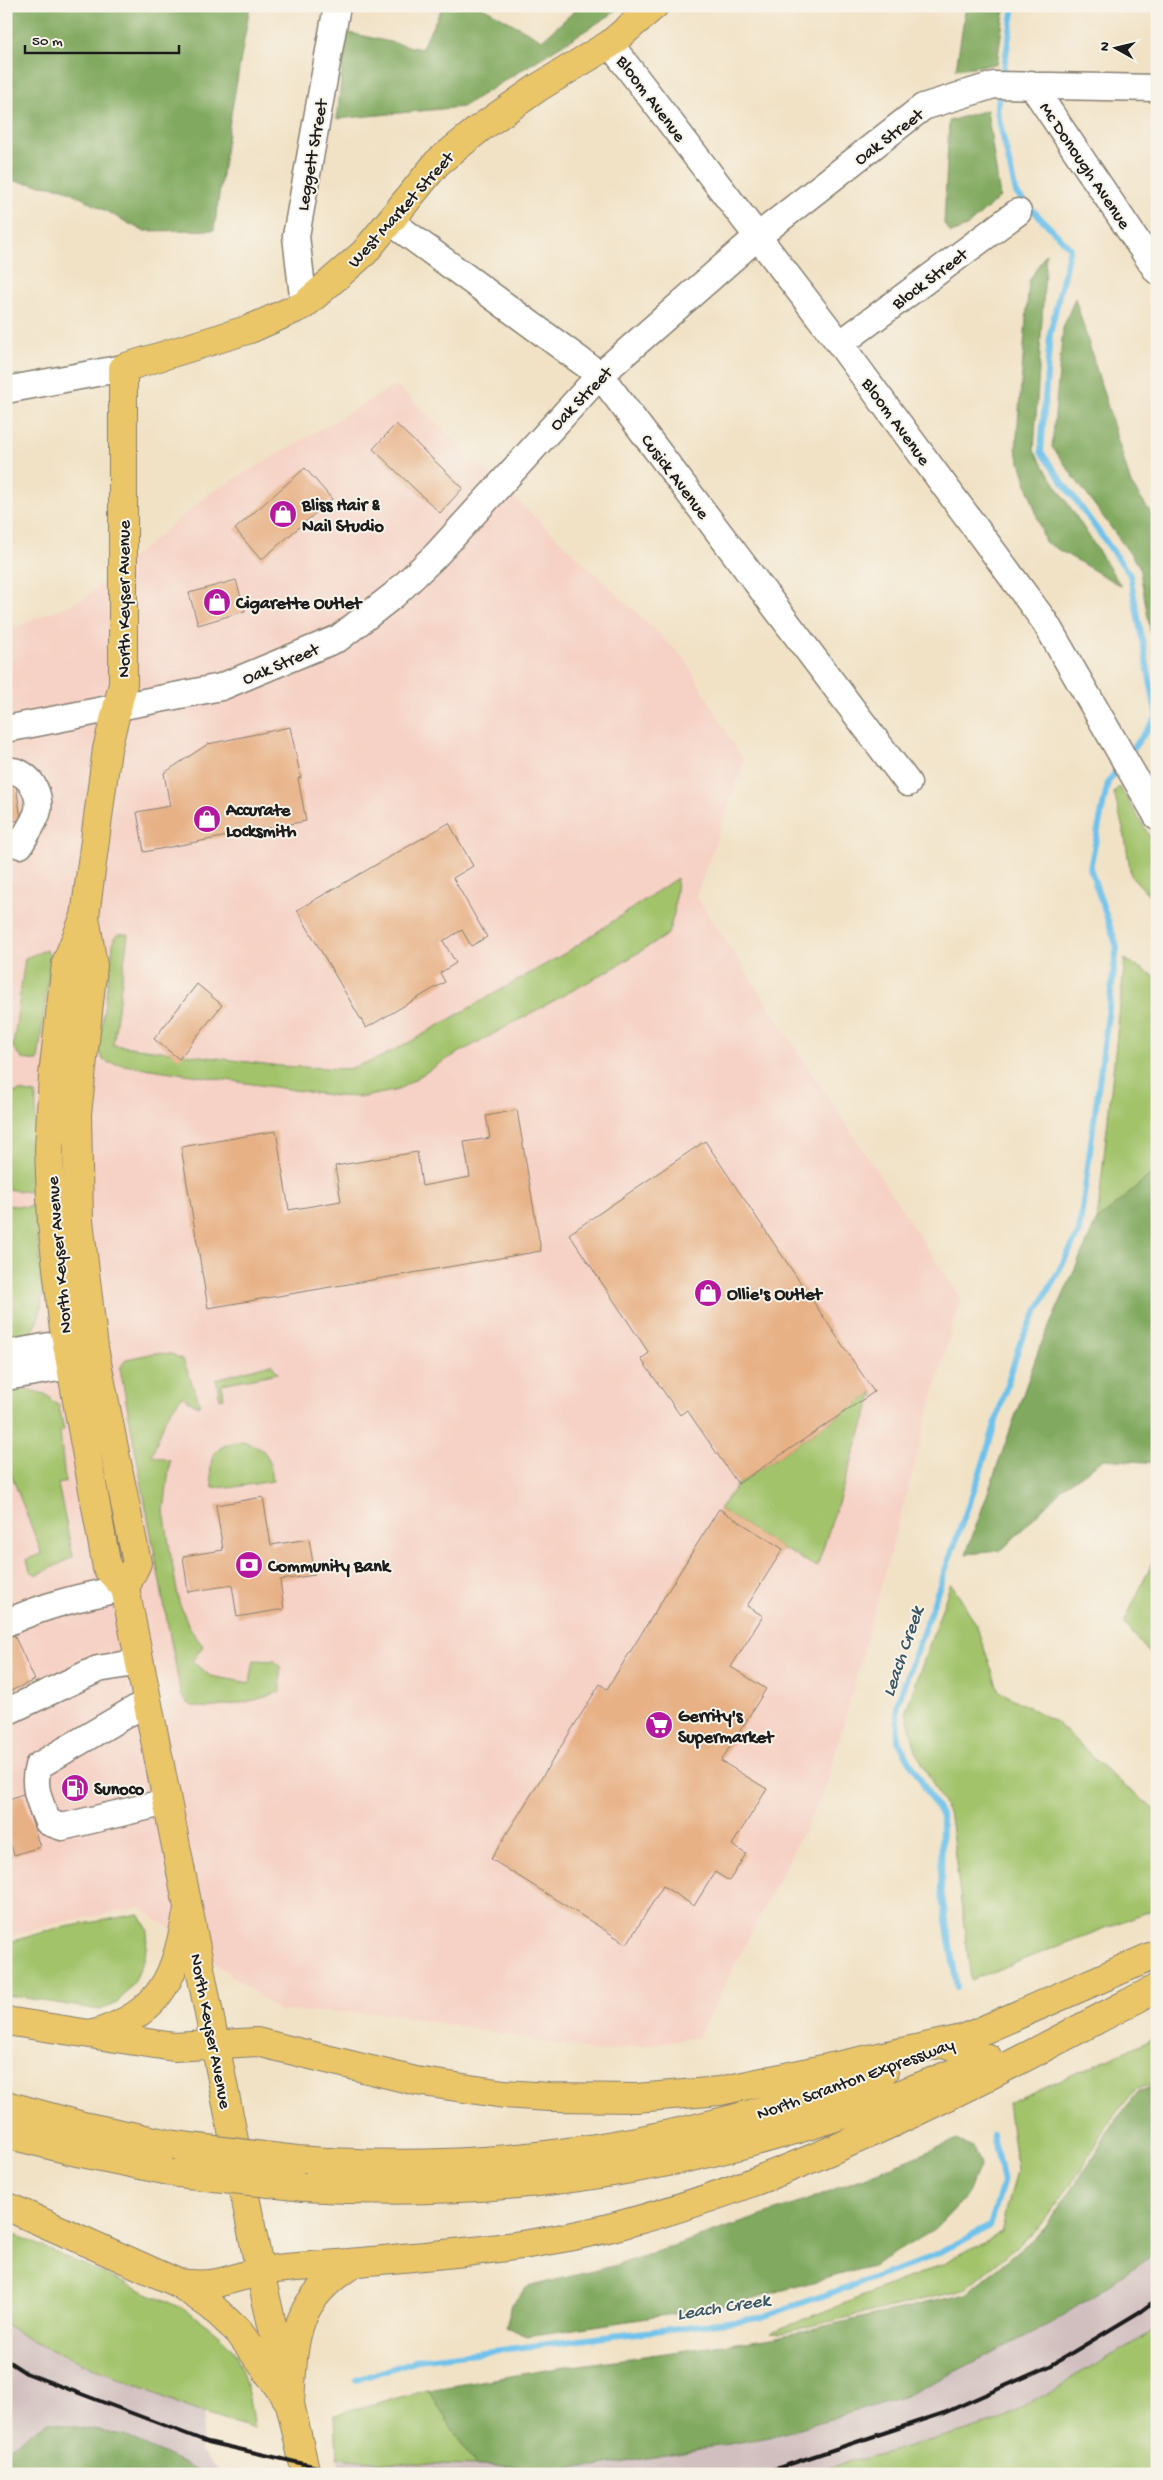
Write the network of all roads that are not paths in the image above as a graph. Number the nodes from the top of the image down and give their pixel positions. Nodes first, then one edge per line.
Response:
1 (337, 6) edge
2 (654, 6) edge
3 (610, 44) junction
4 (1031, 84) junction
5 (1157, 88) edge
6 (1018, 212) dead end
7 (391, 222) junction
8 (758, 237) junction
9 (1157, 270) edge
10 (304, 304) junction
11 (840, 344) junction
12 (123, 368) junction
13 (600, 375) junction
14 (6, 390) edge
15 (117, 708) junction
16 (6, 730) edge
17 (6, 771) edge
18 (908, 783) dead end
19 (1157, 816) edge
20 (20, 845) dead end
21 (85, 916) junction
22 (94, 1348) junction
23 (6, 1354) edge
24 (68, 1354) junction
25 (6, 1377) edge
26 (125, 1588) junction
27 (6, 1624) edge
28 (140, 1662) junction
29 (147, 1702) junction
30 (6, 1712) edge
31 (167, 1802) junction
32 (188, 1909) junction
33 (1157, 1954) edge
34 (1157, 1984) edge
35 (1157, 1988) edge
36 (6, 2021) edge
37 (92, 2035) junction
38 (967, 2038) junction
39 (215, 2044) junction
40 (6, 2105) edge
41 (6, 2134) edge
42 (6, 2206) edge
43 (355, 2262) junction
44 (260, 2272) junction
45 (178, 2283) junction
46 (290, 2403) junction
47 (306, 2474) edge

1 - 10 street, Leggett Street
2 - 3 main road, West Market Street
3 - 7 main road, West Market Street
3 - 8 street, Bloom Avenue
4 - 5 street, Oak Street
4 - 8 street, Oak Street
4 - 9 street, Mc Donough Avenue
6 - 11 street, Block Street
7 - 10 main road, West Market Street
7 - 13 street, Cusick Avenue
8 - 11 street, Bloom Avenue
8 - 13 street, Oak Street
10 - 12 main road, West Market Street
11 - 19 street, Bloom Avenue
12 - 14 street, West Market Street
12 - 15 main road, North Keyser Avenue
13 - 15 street, Oak Street
13 - 18 street, Cusick Avenue
15 - 16 street, Oak Street
15 - 21 main road, North Keyser Avenue
17 - 20 street
21 - 22 main road, North Keyser Avenue
21 - 24 main road, North Keyser Avenue
22 - 24 street
22 - 26 main road, North Keyser Avenue
23 - 24 street
24 - 25 street
24 - 26 main road, North Keyser Avenue
26 - 27 street
26 - 28 main road, North Keyser Avenue
28 - 29 main road, North Keyser Avenue
28 - 30 street
29 - 31 main road, North Keyser Avenue
29 - 31 street
31 - 32 main road, North Keyser Avenue
32 - 37 main road
32 - 39 main road, North Keyser Avenue
33 - 38 main road, North Scranton Expressway
34 - 41 main road, North Scranton Expressway, bridge
35 - 43 main road
36 - 37 main road
37 - 39 main road
38 - 39 main road
38 - 40 main road, North Scranton Expressway, bridge
39 - 44 main road, North Keyser Avenue
42 - 45 main road
43 - 44 main road
43 - 46 main road
44 - 45 main road
44 - 46 main road, North Keyser Avenue
45 - 46 main road
46 - 47 main road, North Keyser Avenue

